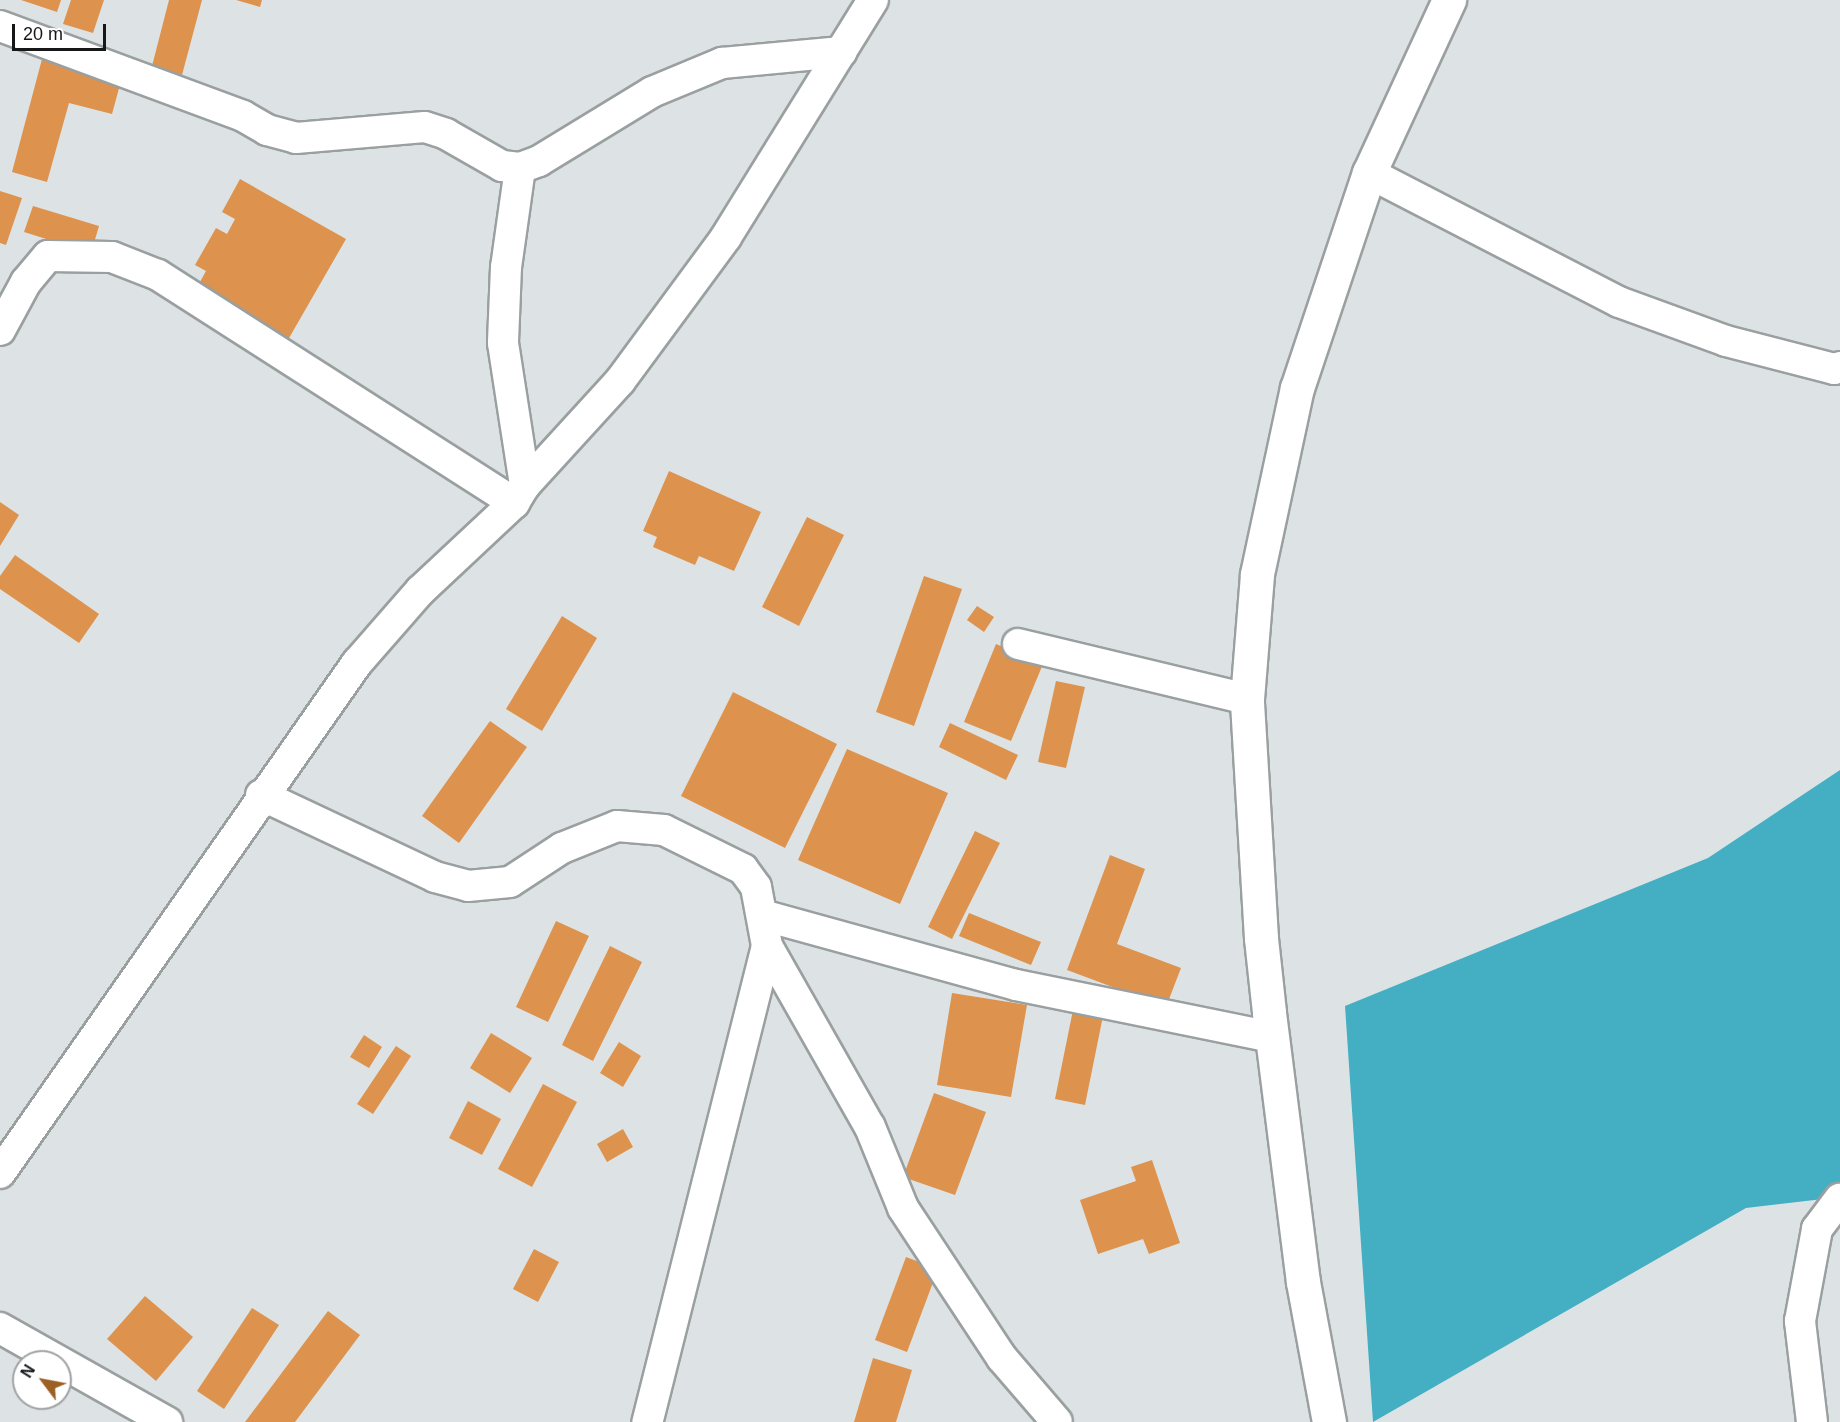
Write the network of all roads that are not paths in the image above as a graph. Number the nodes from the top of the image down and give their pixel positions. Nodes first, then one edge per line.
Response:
1 (873, 0) edge
2 (1449, 0) edge
3 (0, 26) edge
4 (841, 52) junction
5 (520, 168) junction
6 (1369, 173) junction
7 (0, 330) edge
8 (1840, 367) edge
9 (520, 494) junction
10 (1018, 644) dead end
11 (1247, 699) junction
12 (261, 795) junction
13 (762, 915) junction
14 (767, 946) junction
15 (1272, 1037) junction
16 (0, 1173) edge
17 (1840, 1199) edge
18 (0, 1328) edge
19 (168, 1422) edge
20 (647, 1422) edge
21 (1057, 1422) edge
22 (1329, 1422) edge
23 (1812, 1422) edge

1 - 4 street
2 - 6 main road
3 - 5 street
4 - 5 street
4 - 9 street
5 - 9 street
6 - 8 street
6 - 11 main road
7 - 9 street
9 - 12 street
10 - 11 street
11 - 15 main road
12 - 13 street
12 - 16 street
13 - 14 street
13 - 15 street
14 - 20 street
14 - 21 street
15 - 22 main road
17 - 23 street
18 - 19 street

